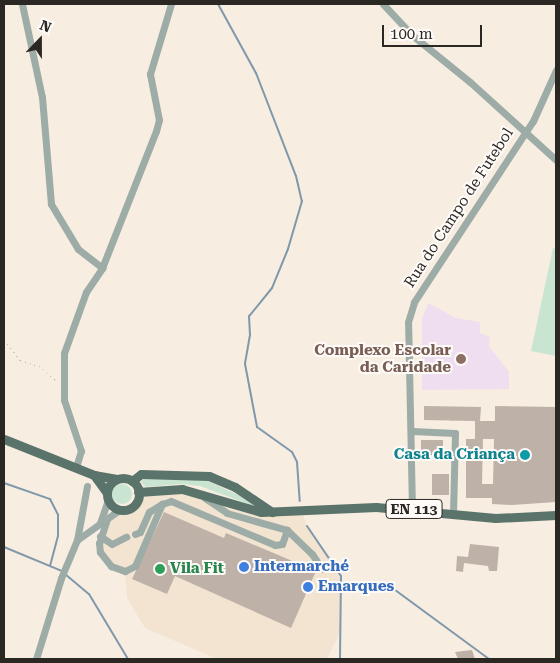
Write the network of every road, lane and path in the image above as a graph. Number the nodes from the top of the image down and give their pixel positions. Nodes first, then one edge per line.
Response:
1 (22, 4) edge
2 (171, 4) edge
3 (383, 4) edge
4 (556, 70) edge
5 (526, 131) junction
6 (556, 160) edge
7 (102, 268) junction
8 (4, 340) edge
9 (59, 386) dead end
10 (412, 430) junction
11 (4, 439) edge
12 (76, 467) junction
13 (94, 475) junction
14 (118, 479) junction
15 (132, 481) junction
16 (87, 486) dead end
17 (138, 492) junction
18 (197, 492) junction
19 (107, 497) junction
20 (162, 504) junction
21 (412, 509) junction
22 (119, 510) junction
23 (272, 512) junction
24 (453, 513) junction
25 (556, 515) edge
26 (106, 519) junction
27 (100, 524) junction
28 (287, 530) junction
29 (135, 534) dead end
30 (100, 536) junction
31 (126, 537) dead end
32 (77, 540) junction
33 (322, 569) dead end
34 (36, 659) edge

1 - 7 street
2 - 7 street
3 - 5 street
4 - 5 street, Rua do Campo de Futebol
5 - 6 street
5 - 10 street, Rua do Campo de Futebol
7 - 12 street
8 - 9 path
10 - 21 street, Rua do Campo de Futebol
10 - 24 street
11 - 12 main road
12 - 13 main road
13 - 14 main road
13 - 19 main road
14 - 15 main road
14 - 19 main road
15 - 17 main road
15 - 23 main road
16 - 32 street
17 - 18 main road, EN 113
17 - 22 main road
18 - 23 main road, EN 113
18 - 28 street
19 - 22 main road
19 - 27 street
20 - 28 street
20 - 29 street
20 - 30 street
21 - 23 main road, EN 113
21 - 24 main road, EN 113
22 - 26 street
24 - 25 main road, EN 113
26 - 27 street
26 - 30 street
27 - 32 street
28 - 33 street
30 - 31 street
32 - 34 street

